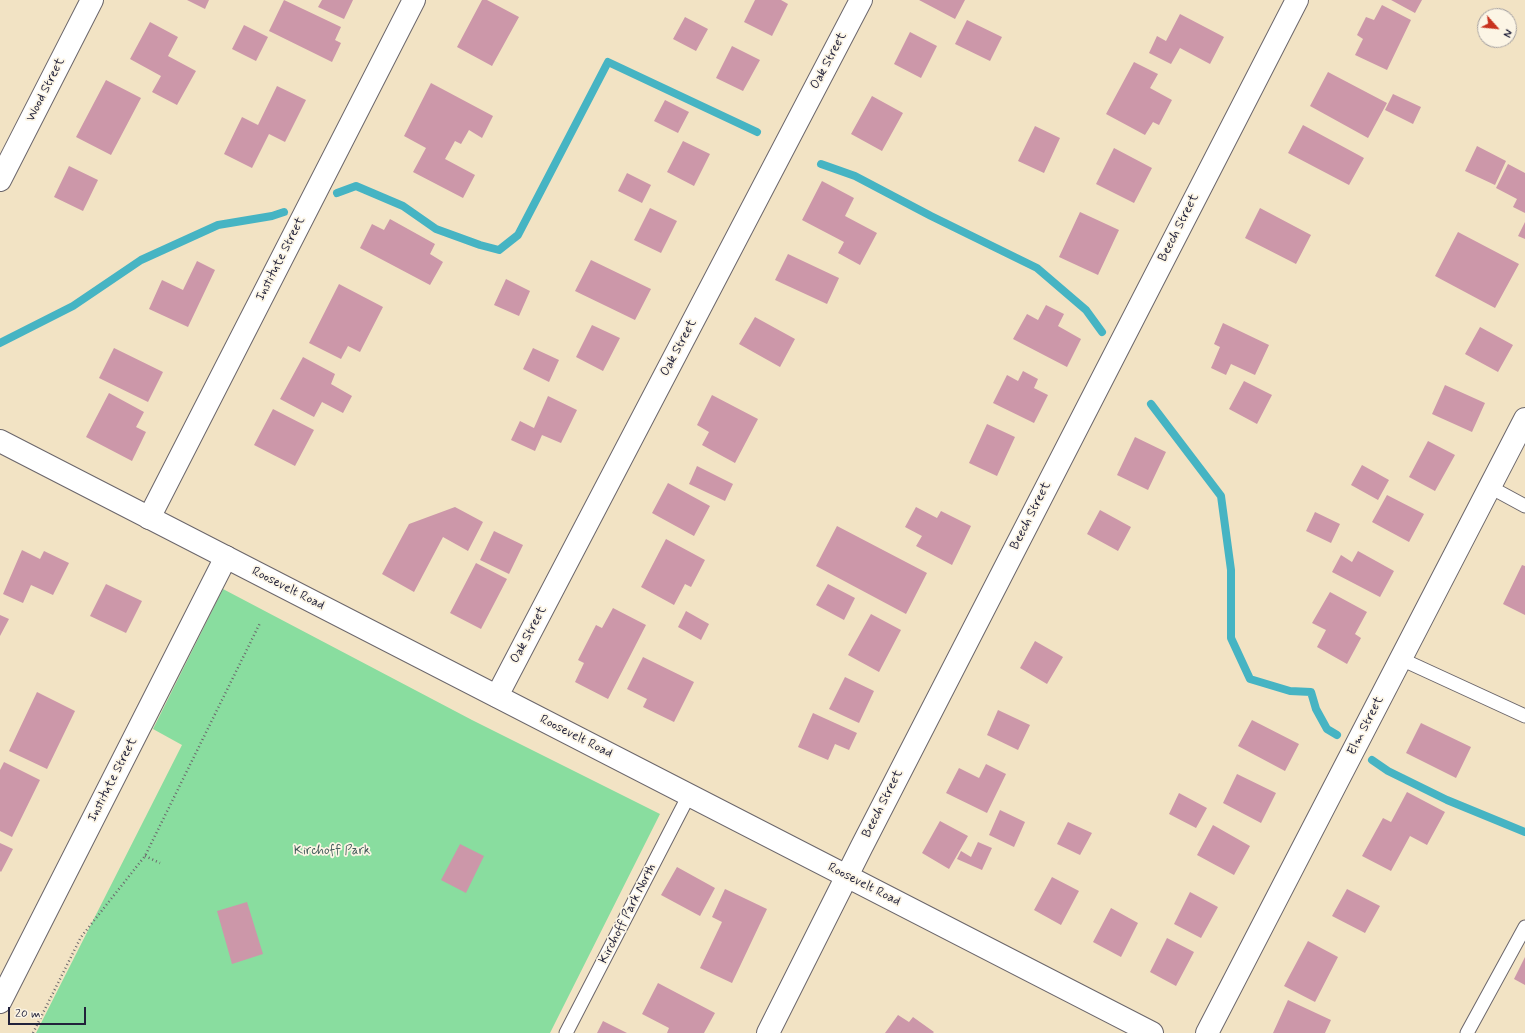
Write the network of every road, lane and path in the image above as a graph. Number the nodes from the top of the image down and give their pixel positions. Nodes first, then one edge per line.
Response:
1 (92, 0) edge
2 (414, 0) edge
3 (861, 0) edge
4 (1297, 0) edge
5 (0, 180) edge
6 (1525, 419) edge
7 (0, 441) edge
8 (1490, 487) junction
9 (1525, 506) edge
10 (149, 518) junction
11 (226, 557) junction
12 (260, 623) dead end
13 (1401, 659) junction
14 (497, 696) junction
15 (1525, 716) edge
16 (689, 795) junction
17 (145, 856) junction
18 (160, 863) dead end
19 (846, 876) junction
20 (1525, 927) edge
21 (0, 1002) edge
22 (1145, 1031) edge
23 (1471, 1032) edge
24 (33, 1033) edge
25 (566, 1033) edge
26 (768, 1033) edge
27 (1207, 1033) edge

1 - 5 street, Wood Street
2 - 10 street, Institute Street
3 - 14 street, Oak Street
4 - 19 street, Beech Street
6 - 8 street, Elm Street
7 - 10 street, Roosevelt Road
8 - 9 lane
8 - 13 street, Elm Street
10 - 11 street, Roosevelt Road
11 - 14 street, Roosevelt Road
11 - 21 street, Institute Street
12 - 17 path
13 - 15 lane
13 - 27 street, Elm Street
14 - 16 street, Roosevelt Road
16 - 19 street, Roosevelt Road
16 - 25 lane, Kirchoff Park North
17 - 18 path
17 - 24 path
19 - 22 street, Roosevelt Road
19 - 26 street, Beech Street
20 - 23 lane

